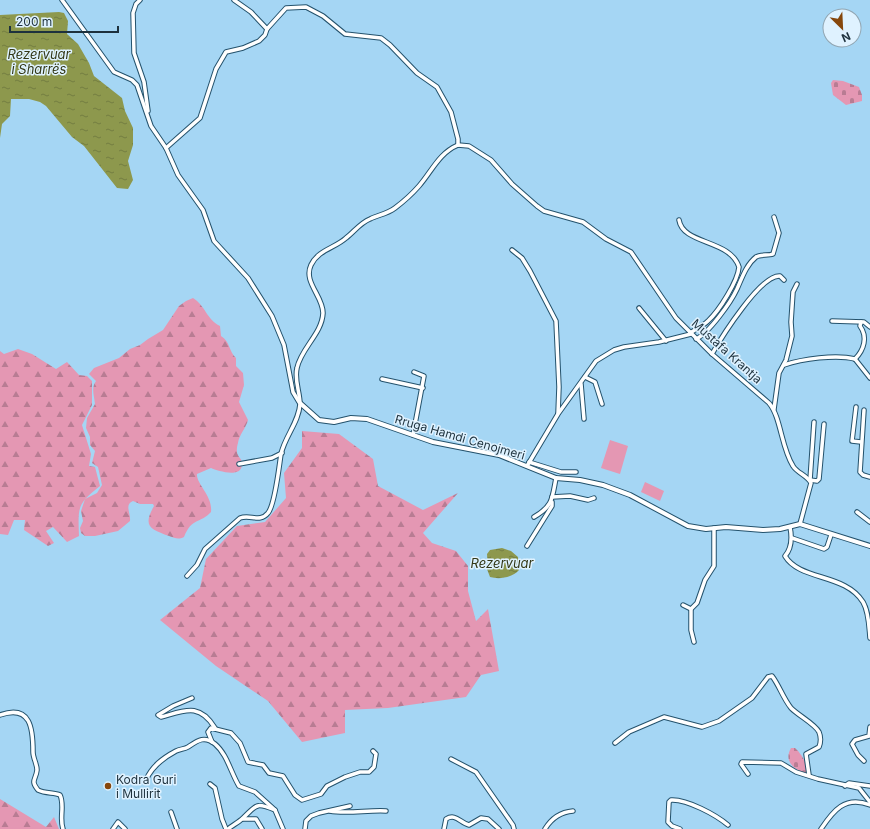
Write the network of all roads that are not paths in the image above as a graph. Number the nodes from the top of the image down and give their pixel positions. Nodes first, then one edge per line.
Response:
1 (62, 0) edge
2 (140, 0) edge
3 (234, 0) edge
4 (267, 29) junction
5 (149, 120) junction
6 (458, 145) junction
7 (166, 148) junction
8 (774, 217) dead end
9 (679, 220) dead end
10 (512, 250) dead end
11 (784, 280) dead end
12 (797, 284) dead end
13 (639, 308) dead end
14 (832, 321) dead end
15 (861, 322) junction
16 (870, 327) edge
17 (690, 334) junction
18 (696, 339) junction
19 (666, 341) junction
20 (712, 354) junction
21 (855, 359) junction
22 (784, 365) junction
23 (414, 372) dead end
24 (585, 377) junction
25 (382, 378) dead end
26 (870, 378) edge
27 (581, 384) junction
28 (423, 388) junction
29 (300, 403) junction
30 (602, 404) dead end
31 (856, 407) dead end
32 (774, 409) junction
33 (864, 410) dead end
34 (558, 414) junction
35 (584, 420) dead end
36 (814, 422) dead end
37 (824, 424) dead end
38 (413, 435) junction
39 (861, 442) junction
40 (282, 453) junction
41 (239, 464) dead end
42 (528, 464) junction
43 (576, 472) dead end
44 (870, 476) edge
45 (556, 478) junction
46 (810, 480) junction
47 (552, 497) junction
48 (594, 498) dead end
49 (552, 502) junction
50 (857, 512) dead end
51 (534, 517) dead end
52 (870, 522) edge
53 (800, 524) junction
54 (790, 527) junction
55 (714, 528) junction
56 (831, 535) junction
57 (792, 538) junction
58 (527, 546) dead end
59 (870, 546) edge
60 (187, 576) dead end
61 (683, 605) dead end
62 (691, 609) junction
63 (870, 638) edge
64 (694, 642) dead end
65 (192, 698) dead end
66 (0, 715) edge
67 (870, 727) edge
68 (216, 729) junction
69 (212, 742) junction
70 (615, 743) dead end
71 (373, 751) dead end
72 (451, 759) dead end
73 (864, 760) dead end
74 (748, 774) dead end
75 (808, 775) junction
76 (146, 780) dead end
77 (210, 784) dead end
78 (845, 786) junction
79 (870, 786) edge
80 (870, 803) edge
81 (350, 806) dead end
82 (275, 810) junction
83 (330, 811) junction
84 (386, 811) dead end
85 (573, 811) dead end
86 (172, 812) dead end
87 (243, 819) junction
88 (728, 825) dead end
89 (305, 827) edge
90 (63, 829) edge
91 (113, 829) edge
92 (125, 829) edge
93 (177, 829) edge
94 (227, 829) edge
95 (262, 829) edge
96 (283, 829) edge
97 (309, 829) edge
98 (444, 829) edge
99 (499, 829) edge
100 (514, 829) edge
101 (545, 829) edge
102 (680, 829) edge
103 (821, 829) edge

1 - 5 street
2 - 5 street
3 - 4 street
4 - 6 street
4 - 7 street
5 - 7 street
6 - 17 street, Mustafa Krantja
6 - 29 street
7 - 29 street
8 - 18 street
9 - 17 street
10 - 34 street
11 - 20 street
12 - 22 street
13 - 19 street
14 - 15 street
15 - 16 street
15 - 21 street
17 - 18 street, Mustafa Krantja
17 - 19 street
18 - 20 street, Mustafa Krantja
19 - 24 street
20 - 32 street, Mustafa Krantja
21 - 22 street
21 - 26 street
22 - 32 street
23 - 28 street
24 - 27 street
24 - 30 street
25 - 28 street
27 - 34 street
27 - 35 street
28 - 38 street
29 - 38 street, Rruga Hamdi Cenojmeri
29 - 40 street
31 - 39 street
32 - 46 street
33 - 39 street
34 - 42 street
36 - 46 street
37 - 46 street
38 - 42 street, Rruga Hamdi Cenojmeri
39 - 44 street
40 - 41 street
40 - 60 street
42 - 43 street
42 - 45 street, Rruga Hamdi Cenojmeri
45 - 47 street
45 - 55 street, Rruga Hamdi Cenojmeri
46 - 53 street
47 - 48 street
47 - 49 street
49 - 51 street
49 - 58 street
50 - 52 street
53 - 54 street, Rruga Hamdi Cenojmeri
53 - 56 street
54 - 55 street, Rruga Hamdi Cenojmeri
54 - 57 street
55 - 62 street
56 - 57 street
56 - 59 street
57 - 63 street
61 - 62 street
62 - 64 street
65 - 68 street
66 - 90 street
67 - 73 street
68 - 69 street
68 - 71 street
69 - 76 street
69 - 82 street
70 - 75 street
72 - 100 street
74 - 75 street
75 - 78 street
77 - 94 street
78 - 79 street
78 - 80 street
80 - 103 street
81 - 83 street
82 - 87 street
82 - 96 street
83 - 84 street
83 - 89 street
85 - 101 street
86 - 93 street
87 - 94 street
87 - 95 street
88 - 102 street
89 - 97 street
91 - 92 street
98 - 99 street

